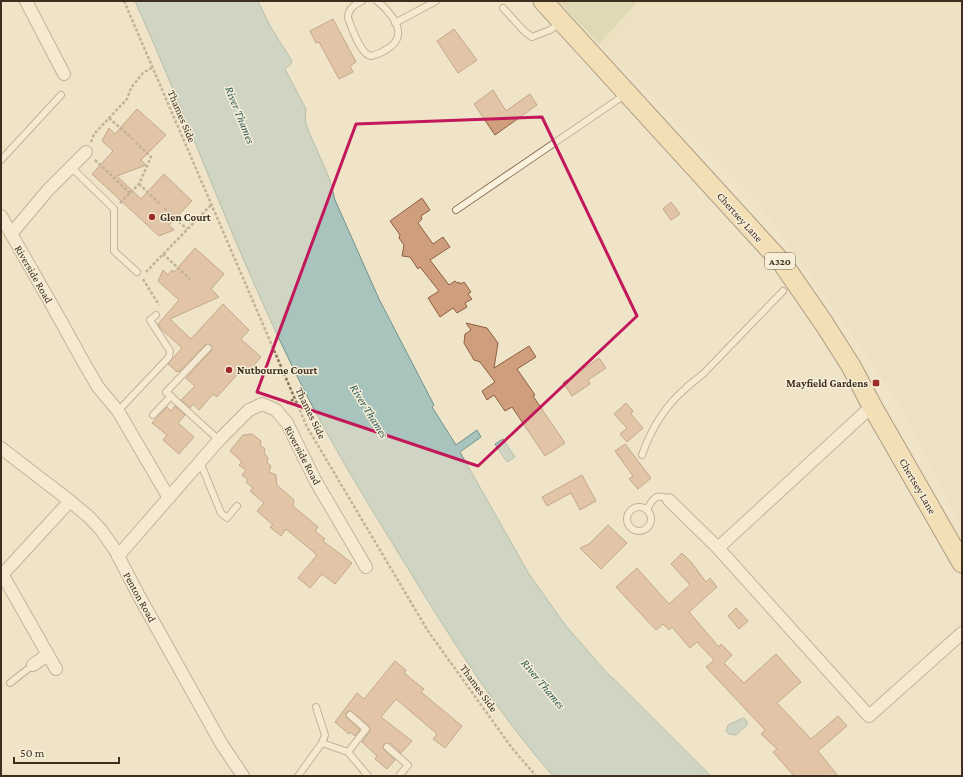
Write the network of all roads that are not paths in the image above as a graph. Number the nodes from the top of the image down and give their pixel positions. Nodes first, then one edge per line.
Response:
1 (26, 1) edge
2 (362, 1) edge
3 (376, 1) edge
4 (436, 1) edge
5 (543, 1) edge
6 (503, 8) dead end
7 (395, 23) junction
8 (562, 23) junction
9 (64, 74) dead end
10 (627, 93) junction
11 (61, 95) dead end
12 (86, 152) road end
13 (1, 160) edge
14 (71, 167) junction
15 (456, 210) dead end
16 (1, 216) edge
17 (11, 234) junction
18 (137, 272) dead end
19 (783, 291) dead end
20 (156, 315) road end
21 (208, 348) dead end
22 (171, 396) junction
23 (872, 406) junction
24 (118, 410) junction
25 (153, 415) dead end
26 (219, 440) junction
27 (1, 448) edge
28 (642, 455) dead end
29 (200, 462) junction
30 (168, 498) junction
31 (669, 500) joint
32 (70, 501) junction
33 (237, 506) dead end
34 (647, 510) junction
35 (718, 548) junction
36 (118, 556) junction
37 (962, 563) edge
38 (366, 567) dead end
39 (1, 576) edge
40 (962, 633) edge
41 (47, 655) junction
42 (33, 665) joint
43 (56, 669) dead end
44 (10, 683) dead end
45 (316, 707) dead end
46 (350, 715) dead end
47 (322, 743) junction
48 (387, 747) dead end
49 (348, 752) junction
50 (243, 776) edge
51 (298, 776) edge
52 (368, 776) edge
53 (399, 776) edge

1 - 9 street
2 - 7 lane
3 - 7 lane
4 - 7 lane
5 - 8 main road, Chertsey Lane / A320
6 - 8 lane
8 - 10 main road, Chertsey Lane / A320
10 - 15 lane
10 - 23 main road, Chertsey Lane / A320
11 - 13 lane
12 - 14 street, Riverside Road
14 - 17 street, Riverside Road
14 - 18 lane
16 - 17 street, Riverside Road
17 - 24 street, Riverside Road
19 - 28 lane
20 - 24 lane
21 - 22 lane
22 - 25 lane
22 - 26 lane
23 - 35 street
23 - 37 main road, Chertsey Lane / A320
24 - 30 street, Riverside Road
26 - 29 street, Riverside Road
26 - 38 street, Riverside Road
27 - 32 street, Penton Road
29 - 30 street, Riverside Road
29 - 33 lane
30 - 36 street, Riverside Road
31 - 34 lane
31 - 35 street
32 - 36 street, Penton Road
32 - 39 street
34 - 34 lane
35 - 40 street
36 - 50 street, Penton Road
39 - 41 street
41 - 42 street
41 - 43 street
42 - 44 lane
45 - 47 lane
46 - 49 lane
47 - 49 lane
47 - 51 lane
48 - 53 lane
49 - 52 lane

